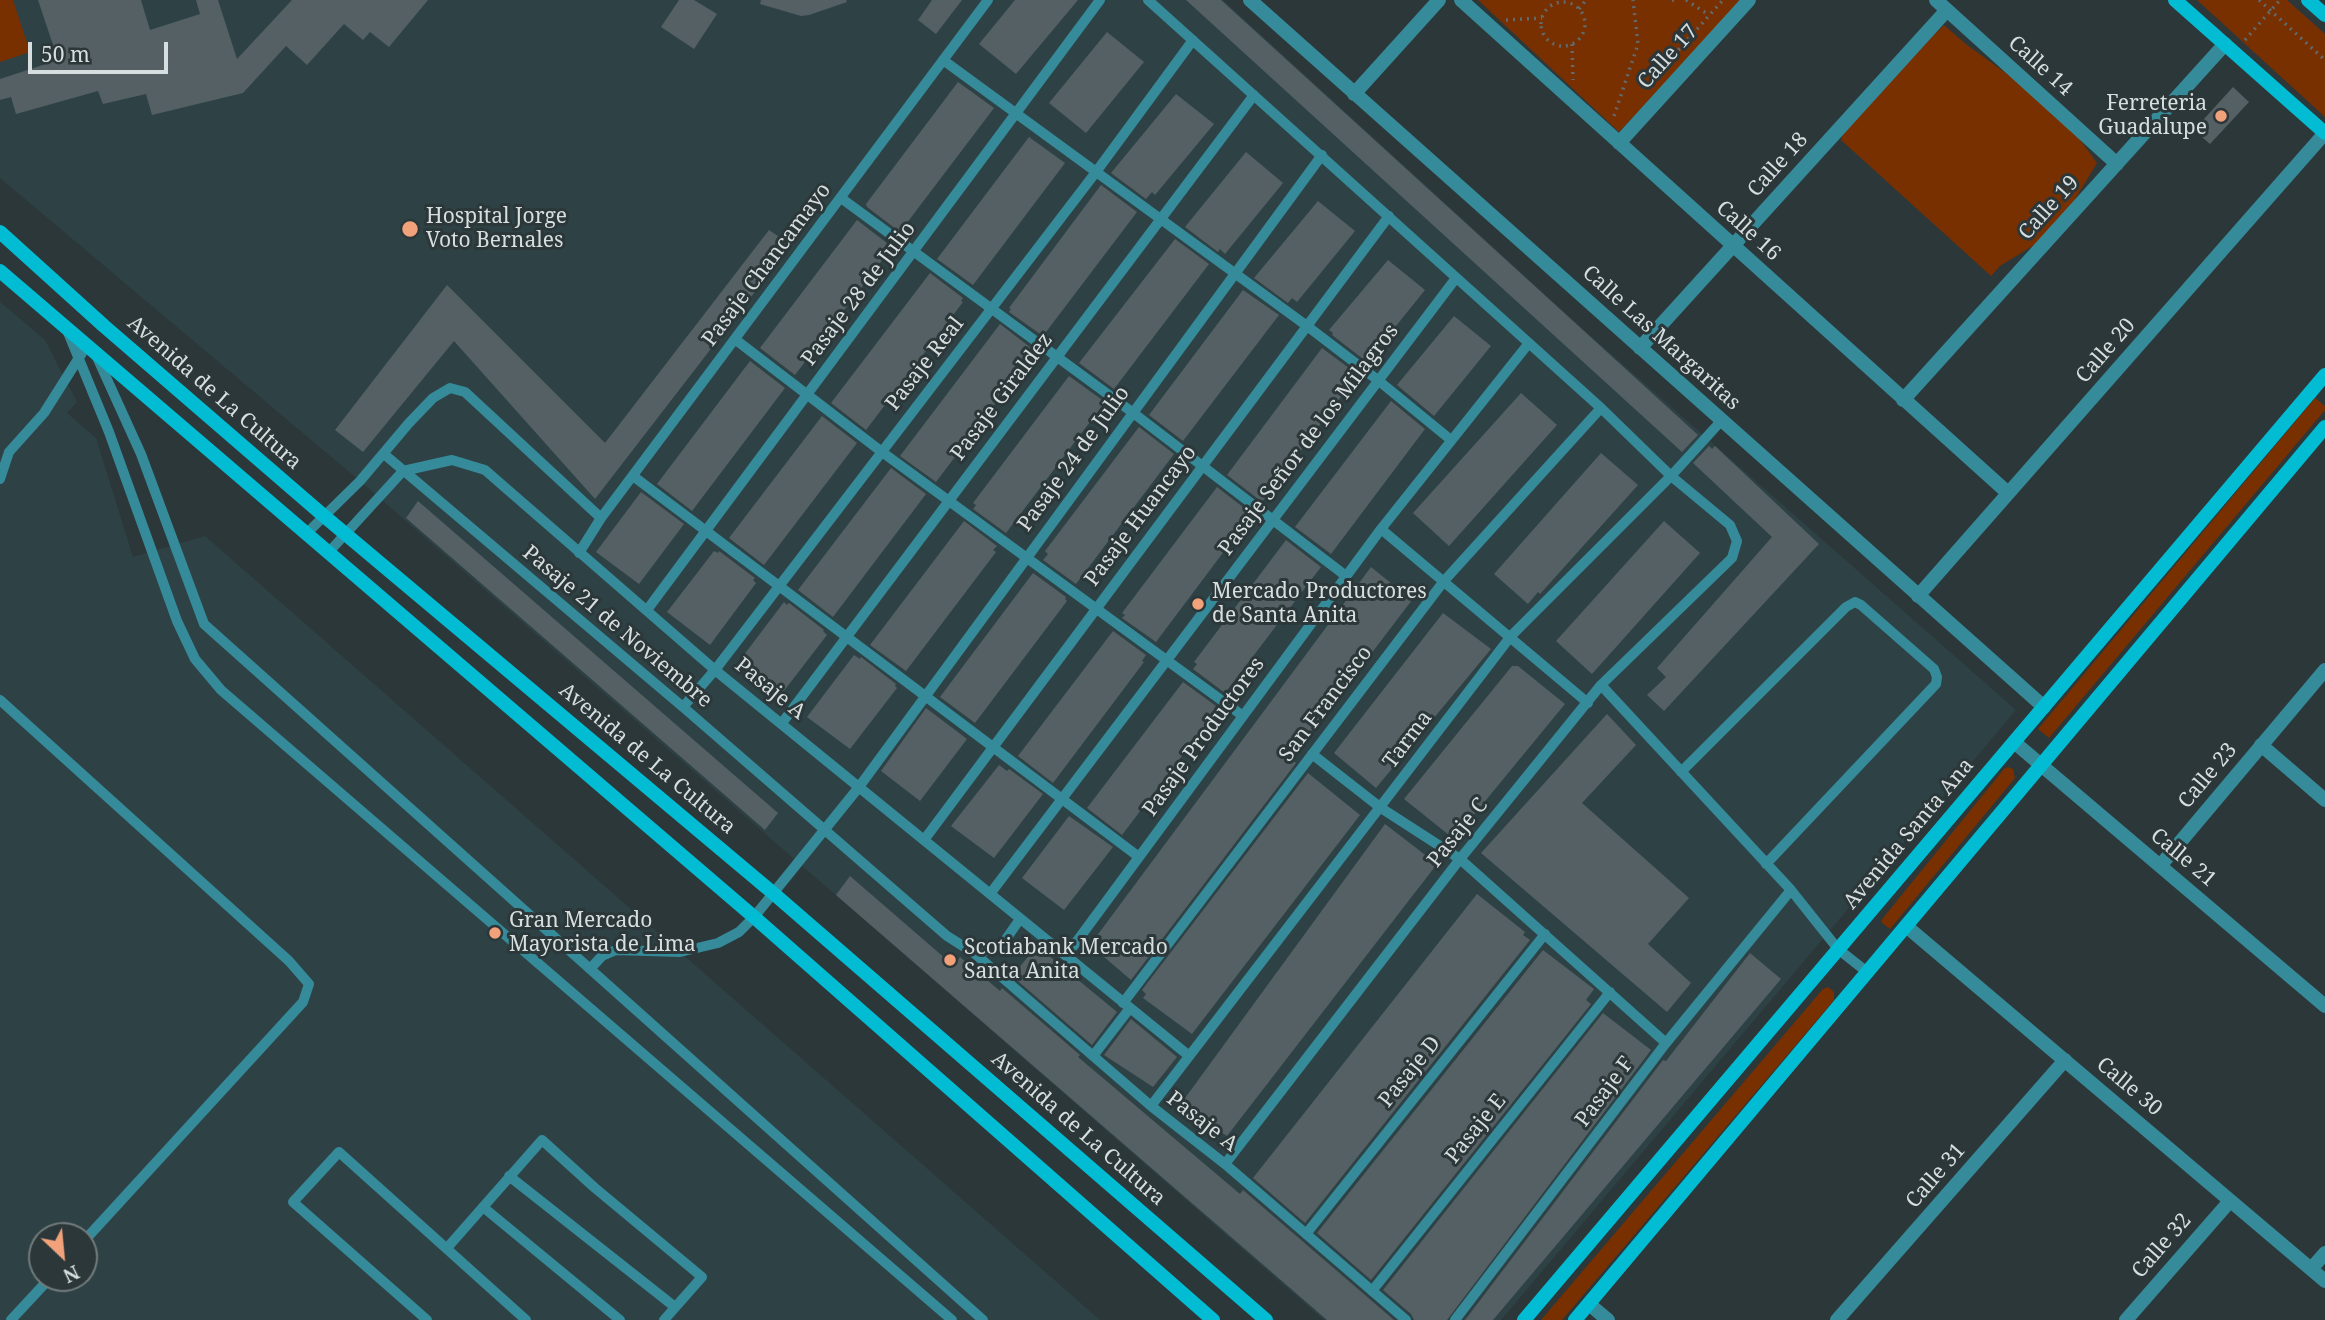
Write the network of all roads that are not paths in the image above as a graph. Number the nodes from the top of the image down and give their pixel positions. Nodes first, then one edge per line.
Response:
1 (988, 0) edge
2 (1100, 0) edge
3 (1148, 0) edge
4 (1251, 0) edge
5 (1439, 0) edge
6 (1461, 0) edge
7 (1749, 0) edge
8 (2175, 0) edge
9 (2308, 0) edge
10 (1941, 5) edge
11 (2325, 15) edge
12 (1193, 40) junction
13 (2230, 48) junction
14 (943, 60) junction
15 (1354, 94) junction
16 (1254, 95) junction
17 (1018, 114) junction
18 (2325, 133) edge
19 (1619, 143) junction
20 (1322, 155) junction
21 (2117, 164) junction
22 (1096, 172) junction
23 (841, 198) junction
24 (1389, 216) junction
25 (1160, 219) junction
26 (0, 232) edge
27 (1733, 246) junction
28 (915, 252) junction
29 (0, 271) edge
30 (1234, 273) junction
31 (1456, 278) junction
32 (992, 309) junction
33 (104, 326) junction
34 (1307, 326) junction
35 (736, 340) junction
36 (1529, 342) junction
37 (1640, 348) junction
38 (87, 352) junction
39 (1056, 357) junction
40 (2325, 375) edge
41 (1379, 381) junction
42 (807, 395) junction
43 (1903, 400) junction
44 (1601, 408) junction
45 (1132, 412) junction
46 (1722, 421) junction
47 (2325, 427) edge
48 (1451, 440) junction
49 (882, 452) junction
50 (384, 453) junction
51 (1203, 466) junction
52 (403, 471) junction
53 (633, 476) junction
54 (1671, 476) junction
55 (0, 479) edge
56 (2008, 493) junction
57 (948, 500) junction
58 (324, 516) junction
59 (601, 518) junction
60 (1273, 520) junction
61 (1381, 529) junction
62 (706, 532) junction
63 (344, 533) junction
64 (306, 534) junction
65 (328, 553) junction
66 (579, 554) junction
67 (1027, 556) junction
68 (1346, 576) junction
69 (1444, 581) junction
70 (778, 587) junction
71 (1918, 596) junction
72 (1097, 608) junction
73 (647, 610) junction
74 (845, 636) junction
75 (1511, 636) junction
76 (1168, 659) junction
77 (715, 670) junction
78 (2325, 670) edge
79 (1601, 685) junction
80 (925, 696) junction
81 (0, 700) edge
82 (1588, 702) junction
83 (683, 707) junction
84 (2044, 707) junction
85 (1243, 716) junction
86 (782, 723) junction
87 (2014, 742) junction
88 (2261, 745) junction
89 (994, 746) junction
90 (1312, 754) junction
91 (2041, 765) junction
92 (1681, 772) junction
93 (859, 787) junction
94 (1063, 797) junction
95 (2325, 800) edge
96 (1381, 808) junction
97 (824, 830) junction
98 (924, 840) junction
99 (1139, 857) junction
100 (1461, 859) junction
101 (1766, 864) junction
102 (2160, 866) junction
103 (1791, 890) junction
104 (774, 893) junction
105 (990, 894) junction
106 (754, 918) junction
107 (1020, 919) junction
108 (1906, 926) junction
109 (1545, 934) junction
110 (1838, 949) junction
111 (974, 953) junction
112 (1066, 956) junction
113 (590, 969) junction
114 (1867, 972) junction
115 (1610, 992) junction
116 (1127, 1005) junction
117 (2325, 1006) edge
118 (1666, 1043) junction
119 (1188, 1055) junction
120 (1093, 1056) junction
121 (2066, 1060) junction
122 (1151, 1106) junction
123 (1225, 1164) junction
124 (509, 1176) junction
125 (2230, 1200) junction
126 (483, 1207) junction
127 (98, 1226) edge
128 (1306, 1234) junction
129 (447, 1248) junction
130 (2325, 1253) edge
131 (2311, 1269) junction
132 (2325, 1281) edge
133 (1372, 1291) junction
134 (37, 1292) edge
135 (1589, 1304) junction
136 (675, 1307) junction
137 (11, 1320) edge
138 (427, 1320) edge
139 (526, 1320) edge
140 (620, 1320) edge
141 (664, 1320) edge
142 (953, 1320) edge
143 (983, 1320) edge
144 (1213, 1320) edge
145 (1266, 1320) edge
146 (1406, 1320) edge
147 (1455, 1320) edge
148 (1524, 1320) edge
149 (1576, 1320) edge
150 (1608, 1320) edge
151 (1837, 1320) edge
152 (2126, 1320) edge

1 - 14 lane, Pasaje Chancamayo
2 - 17 lane, Pasaje 28 de Julio
3 - 12 lane
4 - 15 street, Calle Las Margaritas
5 - 15 street
6 - 19 street, Calle 16
7 - 19 street, Calle 17
8 - 13 main road
9 - 11 main road
10 - 21 street, Calle 14
10 - 27 street, Calle 18
12 - 16 lane
12 - 22 lane, Pasaje Real
13 - 18 main road
13 - 21 street, Calle 19
14 - 17 lane
14 - 23 lane, Pasaje Chancamayo
15 - 37 street, Calle Las Margaritas
16 - 20 lane
16 - 25 lane, Pasaje Giraldez
17 - 22 lane
17 - 28 lane, Pasaje 28 de Julio
18 - 56 street, Calle 20
19 - 27 street, Calle 16
20 - 24 lane
20 - 30 lane, Pasaje 24 de Julio
21 - 43 street, Calle 19
22 - 25 lane
22 - 32 lane, Pasaje Real
23 - 28 lane
23 - 35 lane, Pasaje Chancamayo
24 - 31 lane
24 - 34 lane, Pasaje Huancayo
25 - 30 lane
25 - 39 lane, Pasaje Giraldez
26 - 33 main road, Avenida de La Cultura
27 - 37 street, Calle 18
27 - 43 street, Calle 16
28 - 32 lane
28 - 42 lane, Pasaje 28 de Julio
29 - 38 main road
30 - 34 lane
30 - 45 lane, Pasaje 24 de Julio
31 - 36 lane
31 - 41 lane, Pasaje Señor de los Milagros
32 - 39 lane
32 - 49 lane, Pasaje Real
33 - 38 main road
33 - 58 main road, Avenida de La Cultura
34 - 41 lane
34 - 51 lane, Pasaje Huancayo
35 - 42 lane
35 - 53 lane, Pasaje Chancamayo
36 - 44 lane
36 - 48 lane, Pasaje Productores
37 - 46 street, Calle Las Margaritas
38 - 55 lane
38 - 64 main road
38 - 113 lane
38 - 142 lane
39 - 45 lane
39 - 57 lane, Pasaje Giraldez
40 - 84 main road, Avenida Santa Ana
41 - 48 lane
41 - 60 lane, Pasaje Señor de los Milagros
42 - 49 lane
42 - 62 lane, Pasaje 28 de Julio
43 - 56 street, Calle 16
44 - 54 lane
44 - 69 lane, San Francisco
45 - 51 lane
45 - 67 lane, Pasaje 24 de Julio
46 - 54 lane, Tarma
46 - 71 street, Calle Las Margaritas
47 - 91 main road
48 - 61 lane, Pasaje Productores
49 - 57 lane
49 - 70 lane, Pasaje Real
50 - 52 lane, Pasaje 21 de Noviembre
50 - 58 lane
50 - 59 lane
51 - 60 lane
51 - 72 lane, Pasaje Huancayo
52 - 63 lane
52 - 66 lane, Pasaje A
52 - 83 lane, Pasaje 21 de Noviembre
53 - 59 lane, Pasaje Chancamayo
53 - 62 lane
54 - 75 lane, Tarma
54 - 79 lane, Pasaje C
56 - 71 street, Calle 20
57 - 67 lane
57 - 74 lane, Pasaje Giraldez
58 - 63 main road, Avenida de La Cultura
58 - 64 lane
59 - 66 lane, Pasaje Chancamayo
60 - 68 lane
60 - 76 lane, Pasaje Señor de los Milagros
61 - 68 lane, Pasaje Productores
61 - 69 lane
62 - 70 lane
62 - 73 lane, Pasaje 28 de Julio
63 - 65 lane
63 - 104 main road, Avenida de La Cultura
64 - 65 main road
65 - 106 main road
66 - 73 lane, Pasaje A
67 - 72 lane
67 - 80 lane, Pasaje 24 de Julio
68 - 85 lane, Pasaje Productores
69 - 75 lane
69 - 90 lane, San Francisco
70 - 74 lane
70 - 77 lane, Pasaje Real
71 - 84 street, Calle Las Margaritas
72 - 76 lane
72 - 89 lane, Pasaje Huancayo
73 - 77 lane, Pasaje A
74 - 80 lane
74 - 86 lane, Pasaje Giraldez
75 - 82 lane
75 - 96 lane, Tarma
76 - 85 lane
76 - 94 lane, Pasaje Señor de los Milagros
77 - 83 lane, Pasaje Real
77 - 86 lane, Pasaje A
78 - 88 street, Calle 23
79 - 82 lane, Pasaje C
79 - 92 lane
80 - 89 lane
80 - 93 lane, Pasaje 24 de Julio
81 - 127 lane
82 - 100 lane, Pasaje C
83 - 97 lane, Pasaje 21 de Noviembre
84 - 87 main road, Avenida Santa Ana
85 - 99 lane, Pasaje Productores
86 - 93 lane, Pasaje A
87 - 91 street, Calle 21
87 - 110 main road, Avenida Santa Ana
88 - 95 street, Calle 23
88 - 102 street, Calle 23
89 - 94 lane
89 - 98 lane, Pasaje Huancayo
90 - 96 lane
90 - 116 lane, San Francisco
91 - 102 street, Calle 21
91 - 108 main road
92 - 101 lane
92 - 101 lane
93 - 97 lane, Pasaje 24 de Julio
93 - 98 lane, Pasaje A
94 - 99 lane
94 - 105 lane, Pasaje Señor de los Milagros
96 - 100 lane
96 - 119 lane, Tarma
97 - 104 lane, Pasaje 24 de Julio
97 - 111 lane, Pasaje 21 de Noviembre
98 - 105 lane, Pasaje A
99 - 112 lane, Pasaje Productores
100 - 109 lane
100 - 123 lane, Pasaje C
101 - 103 lane
102 - 117 street, Calle 21
103 - 110 lane
103 - 118 lane, Pasaje F
104 - 106 lane, Pasaje 24 de Julio
104 - 145 main road, Avenida de La Cultura
105 - 107 lane, Pasaje A
106 - 113 lane, Pasaje 24 de Julio
106 - 144 main road
107 - 111 lane
107 - 112 lane, Pasaje A
108 - 114 main road
108 - 121 street, Calle 30
109 - 115 lane
109 - 128 lane, Pasaje D
110 - 114 lane
110 - 148 main road, Avenida Santa Ana
111 - 120 lane, Pasaje A
112 - 116 lane, Pasaje A
113 - 143 lane
114 - 135 main road
115 - 118 lane
115 - 133 lane, Pasaje E
116 - 119 lane, Pasaje A
116 - 120 lane, San Francisco
118 - 147 lane, Pasaje F
119 - 122 lane, Tarma
120 - 122 lane, Pasaje A
121 - 125 street, Calle 30
121 - 151 street, Calle 31
122 - 123 lane, Pasaje A
123 - 128 lane, Pasaje A
124 - 126 lane
124 - 136 lane
124 - 136 lane
125 - 131 street, Calle 30
125 - 152 street, Calle 32
126 - 129 lane
126 - 140 lane
128 - 133 lane, Pasaje A
129 - 138 lane
129 - 139 lane
130 - 131 street
131 - 132 street, Calle 30
133 - 146 lane, Pasaje A
134 - 137 lane
135 - 149 main road
135 - 150 street
136 - 141 lane

